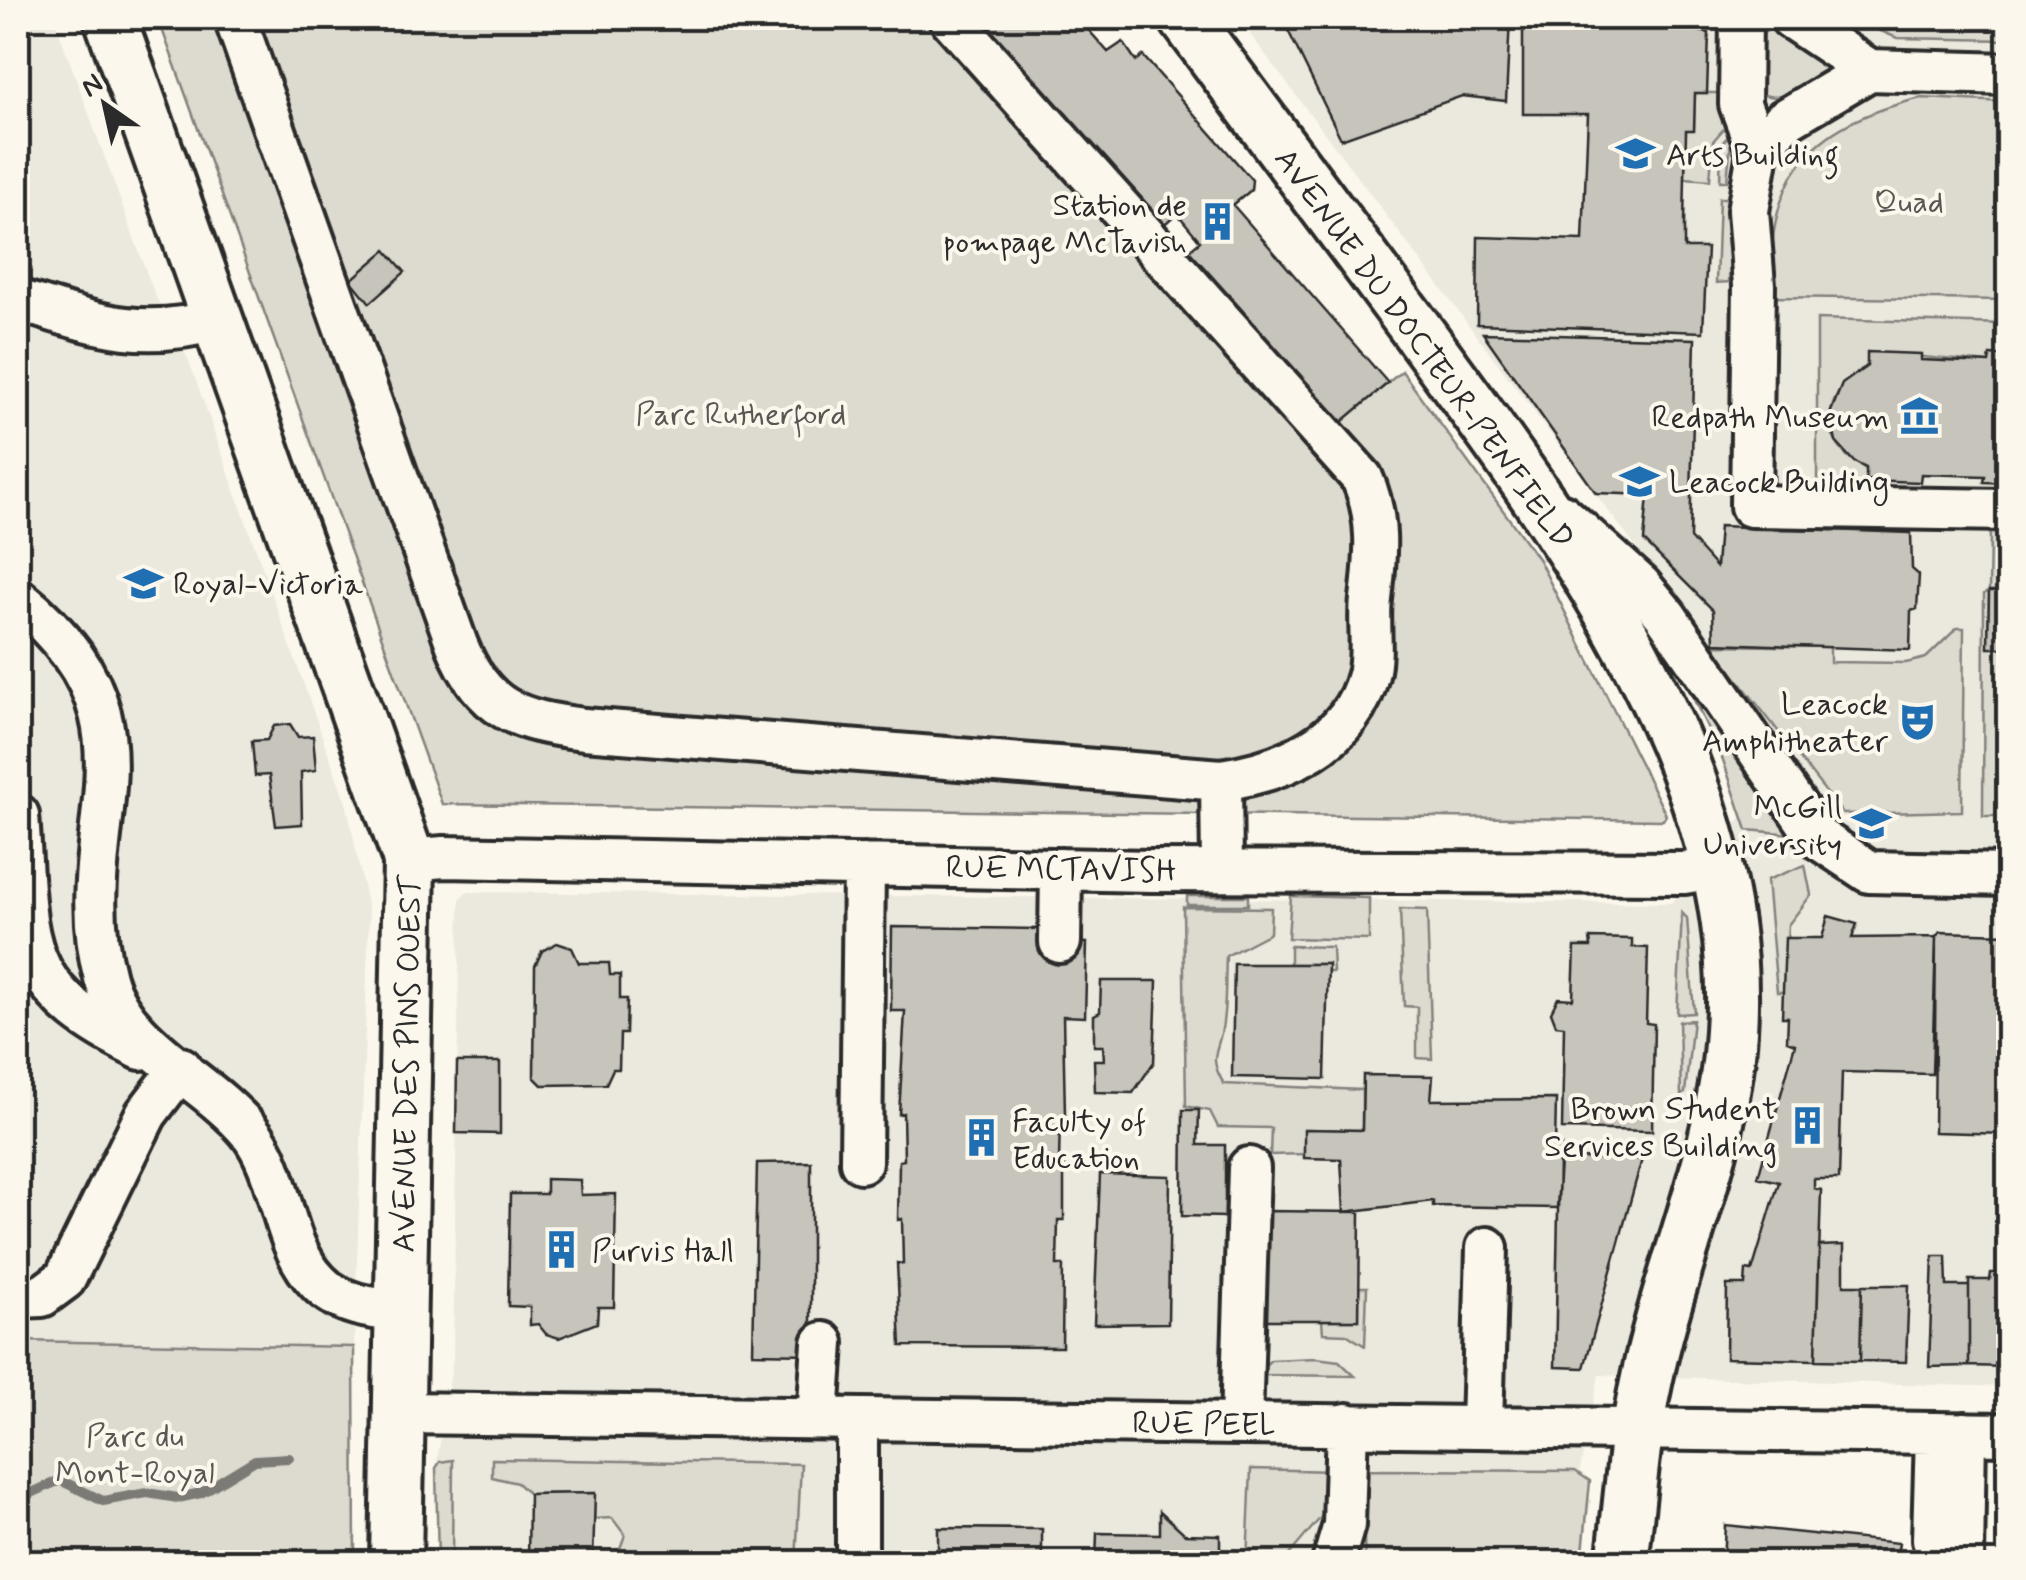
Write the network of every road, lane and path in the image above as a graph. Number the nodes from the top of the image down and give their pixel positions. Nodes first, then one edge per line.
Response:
1 (110, 18) edge
2 (235, 18) edge
3 (950, 18) edge
4 (1185, 18) edge
5 (1741, 18) edge
6 (1791, 18) edge
7 (1870, 70) junction
8 (2008, 74) edge
9 (1758, 152) junction
10 (18, 300) edge
11 (219, 319) junction
12 (1536, 492) junction
13 (2008, 510) edge
14 (18, 598) edge
15 (1221, 780) junction
16 (18, 815) edge
17 (409, 860) junction
18 (864, 865) junction
19 (1061, 868) junction
20 (1714, 868) junction
21 (1222, 870) junction
22 (2008, 875) edge
23 (1060, 942) dead end
24 (181, 1068) junction
25 (861, 1162) dead end
26 (1250, 1168) dead end
27 (1487, 1248) dead end
28 (18, 1296) edge
29 (402, 1311) junction
30 (822, 1343) dead end
31 (400, 1413) junction
32 (818, 1418) junction
33 (858, 1419) junction
34 (1241, 1423) junction
35 (1347, 1424) junction
36 (1482, 1426) junction
37 (1638, 1431) junction
38 (1951, 1433) junction
39 (2008, 1434) edge
40 (1948, 1551) edge
41 (396, 1562) edge
42 (857, 1562) edge
43 (1333, 1562) edge
44 (1622, 1562) edge

1 - 11 main road, AVENUE DES PINS OUEST
2 - 15 street
3 - 15 street
4 - 12 main road, AVENUE DU DOCTEUR-PENFIELD
5 - 9 street
6 - 7 street
7 - 8 street
7 - 9 street
9 - 13 street
10 - 11 street
11 - 17 main road, AVENUE DES PINS OUEST
12 - 20 main road, AVENUE DU DOCTEUR-PENFIELD
12 - 22 street
14 - 24 street
15 - 21 street
16 - 24 street
17 - 18 street, RUE MCTAVISH
17 - 29 main road, AVENUE DES PINS OUEST
18 - 19 street, RUE MCTAVISH
18 - 25 street
19 - 21 street, RUE MCTAVISH
19 - 23 street
20 - 21 street, RUE MCTAVISH
20 - 37 main road, AVENUE DU DOCTEUR-PENFIELD
24 - 28 street
24 - 29 street
26 - 34 street
27 - 36 street
29 - 31 main road, AVENUE DES PINS OUEST
30 - 32 street
31 - 32 street, RUE PEEL
31 - 41 main road, AVENUE DES PINS OUEST
32 - 33 street, RUE PEEL
33 - 34 street, RUE PEEL
33 - 42 street
34 - 35 street, RUE PEEL
35 - 36 street, RUE PEEL
35 - 43 street
36 - 37 street, RUE PEEL
37 - 38 street, RUE PEEL
37 - 44 main road, AVENUE DU DOCTEUR-PENFIELD
38 - 39 street, RUE PEEL
38 - 40 street

